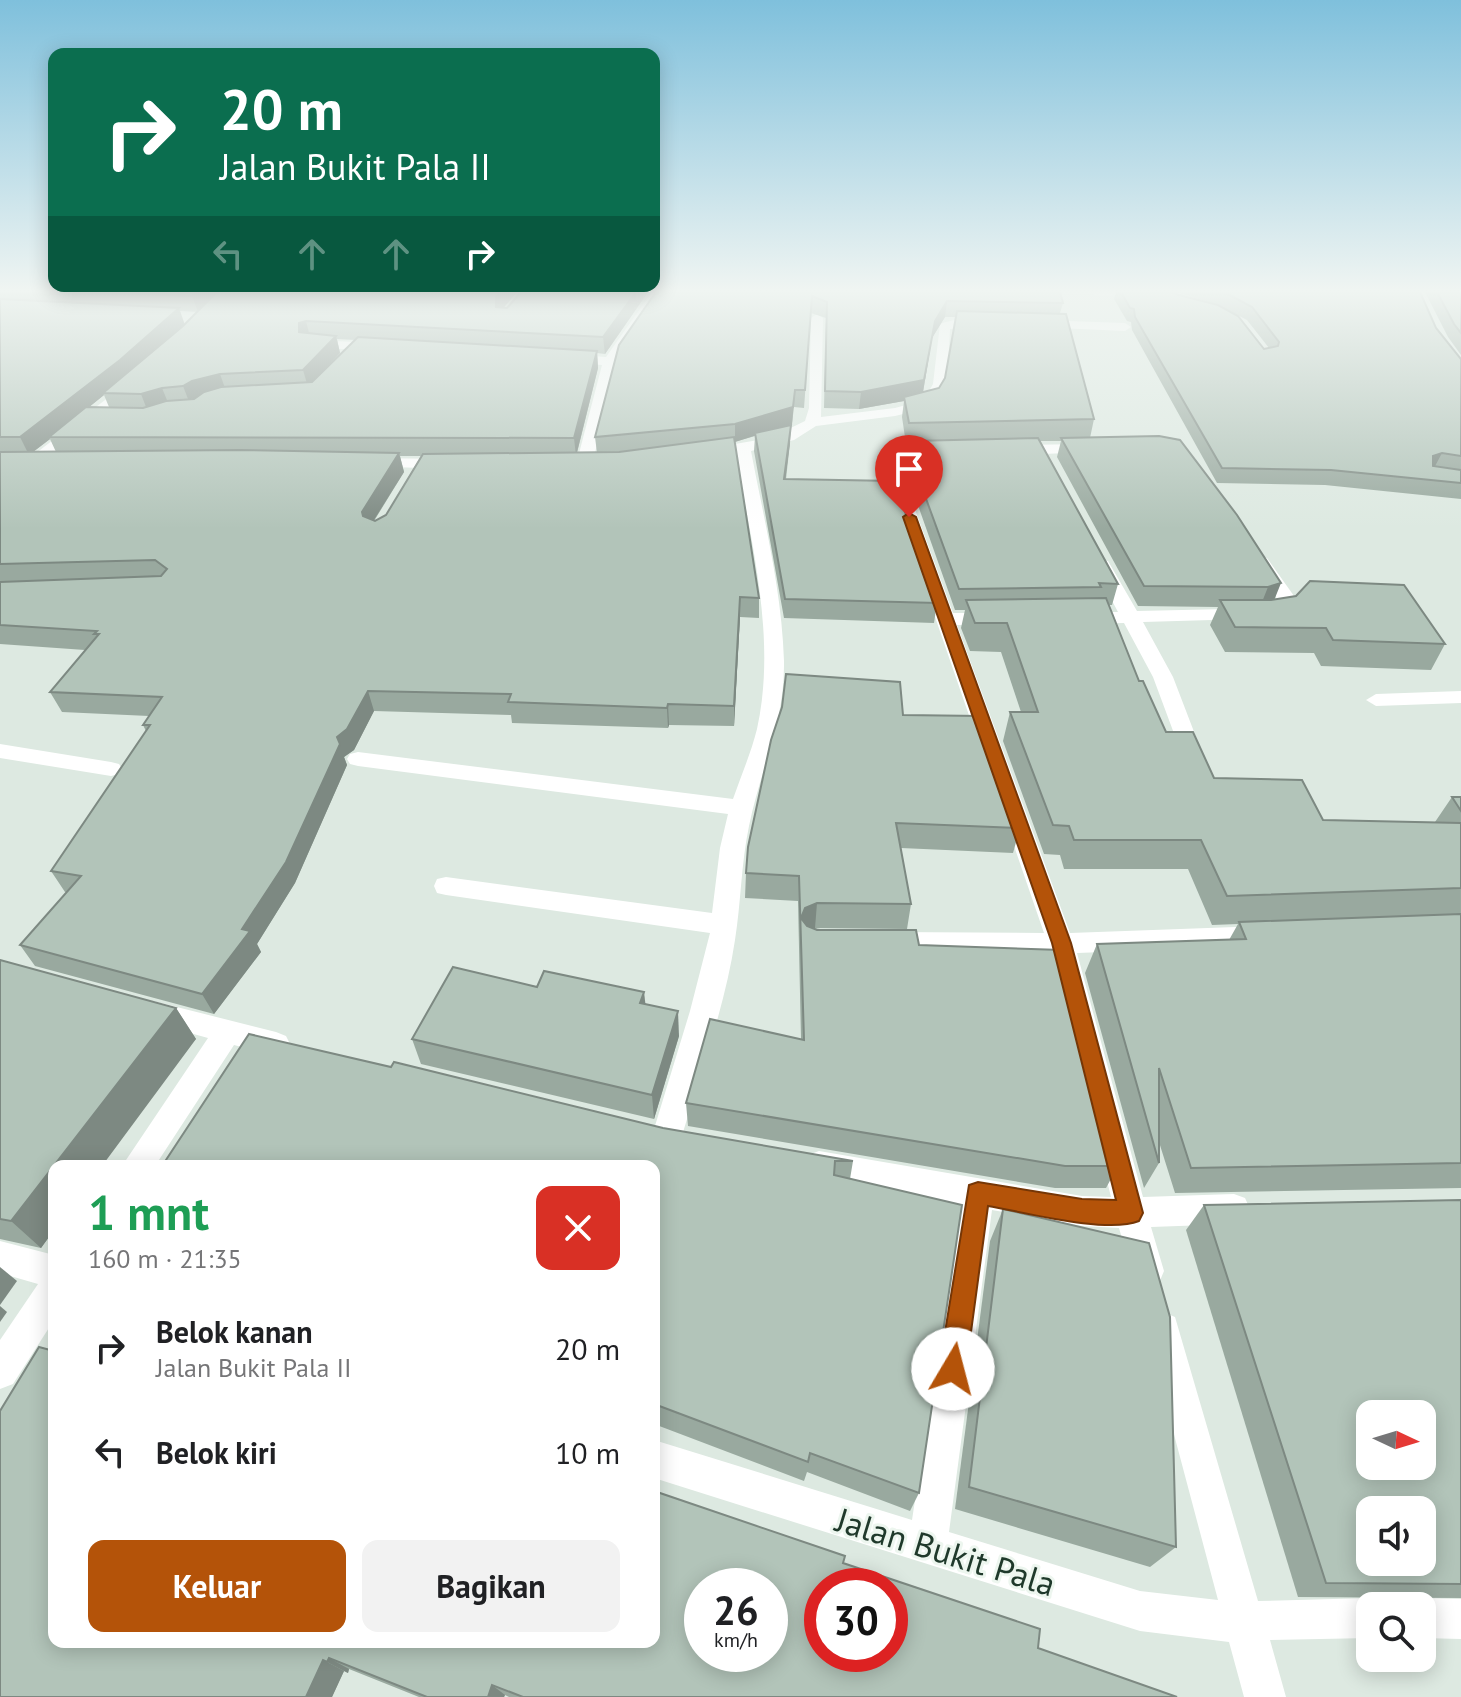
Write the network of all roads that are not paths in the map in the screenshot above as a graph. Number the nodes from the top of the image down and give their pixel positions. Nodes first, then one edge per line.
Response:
1 (144, 371) edge
2 (607, 371) edge
3 (816, 371) edge
4 (941, 371) edge
5 (89, 418) junction
6 (119, 418) edge
7 (813, 422) junction
8 (743, 448) junction
9 (1112, 448) edge
10 (1001, 450) edge
11 (960, 451) edge
12 (692, 456) edge
13 (11, 463) edge
14 (33, 463) junction
15 (64, 463) edge
16 (351, 463) edge
17 (584, 464) edge
18 (468, 465) edge
19 (1249, 544) edge
20 (1093, 548) edge
21 (1068, 618) edge
22 (1130, 618) junction
23 (945, 619) junction
24 (1007, 619) edge
25 (1461, 697) edge
26 (1376, 700) dead end
27 (1190, 750) edge
28 (0, 751) edge
29 (358, 759) dead end
30 (111, 769) dead end
31 (741, 808) junction
32 (446, 886) dead end
33 (725, 925) junction
34 (1288, 935) edge
35 (861, 942) edge
36 (1061, 943) junction
37 (121, 1004) edge
38 (227, 1033) junction
39 (303, 1051) edge
40 (636, 1132) edge
41 (666, 1139) junction
42 (698, 1144) edge
43 (141, 1160) edge
44 (791, 1160) edge
45 (978, 1193) junction
46 (1262, 1209) edge
47 (1131, 1213) junction
48 (0, 1257) edge
49 (48, 1270) edge
50 (48, 1299) edge
51 (0, 1371) edge
52 (660, 1461) edge
53 (928, 1545) junction
54 (1356, 1618) edge
55 (1436, 1618) edge
56 (1461, 1619) edge
57 (1243, 1623) junction
58 (1265, 1697) edge

1 - 5 street
2 - 17 street
3 - 7 street
4 - 7 street
5 - 6 street
5 - 14 street
7 - 8 street
8 - 12 street
8 - 31 street
9 - 10 street
11 - 23 street
13 - 14 street
14 - 15 street
16 - 18 street
19 - 22 street
20 - 22 street
21 - 22 street
22 - 27 street
23 - 24 street
23 - 36 street
25 - 26 street
28 - 30 street
29 - 31 street
31 - 33 street
32 - 33 street
33 - 41 street
34 - 36 street
35 - 36 street
36 - 47 street
37 - 38 street
38 - 39 street
38 - 43 street
40 - 41 street
41 - 42 street
44 - 45 street
45 - 47 street
45 - 53 street
46 - 47 street
47 - 57 street
48 - 49 street
50 - 51 street
52 - 53 street, Jalan Bukit Pala
53 - 57 street, Jalan Bukit Pala
54 - 57 street, Jalan Bukit Pala
55 - 56 street
57 - 58 street

